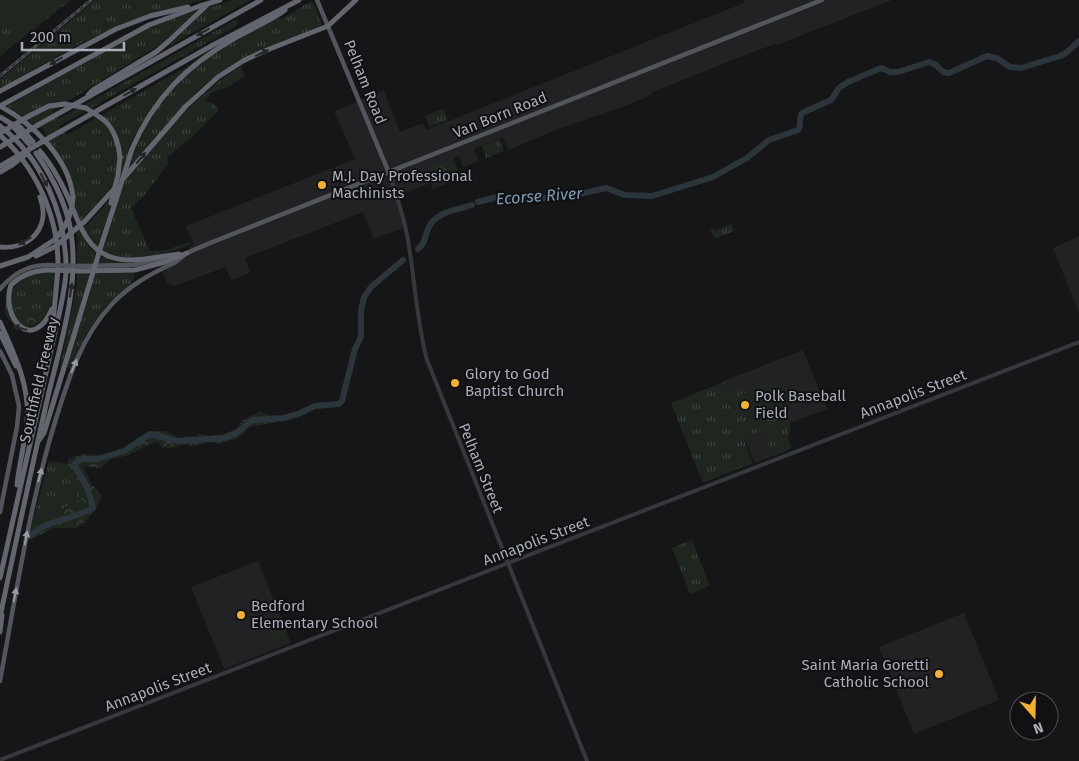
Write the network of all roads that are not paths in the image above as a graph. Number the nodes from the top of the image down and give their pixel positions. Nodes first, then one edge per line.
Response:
1 (212, 0) edge
2 (220, 0) edge
3 (261, 0) edge
4 (298, 0) edge
5 (317, 0) edge
6 (356, 0) edge
7 (822, 0) edge
8 (199, 6) junction
9 (328, 26) junction
10 (0, 90) edge
11 (84, 100) junction
12 (0, 106) edge
13 (0, 116) edge
14 (0, 126) edge
15 (0, 136) edge
16 (33, 144) junction
17 (0, 147) edge
18 (10, 163) junction
19 (0, 166) edge
20 (0, 172) edge
21 (389, 173) junction
22 (104, 238) junction
23 (55, 243) junction
24 (0, 247) edge
25 (187, 253) junction
26 (179, 254) junction
27 (0, 267) edge
28 (47, 267) junction
29 (134, 268) junction
30 (135, 283) junction
31 (0, 289) edge
32 (3, 299) dead end
33 (54, 304) junction
34 (5, 321) edge
35 (0, 333) edge
36 (1079, 342) edge
37 (51, 349) junction
38 (0, 351) edge
39 (25, 389) junction
40 (38, 440) junction
41 (15, 506) junction
42 (0, 512) edge
43 (508, 564) junction
44 (0, 578) edge
45 (5, 594) junction
46 (0, 617) edge
47 (0, 632) edge
48 (0, 681) edge
49 (0, 760) edge
50 (587, 761) edge

1 - 11 highway
2 - 8 highway, bridge
3 -> 11 highway
16 -> 4 highway, bridge
4 - 22 highway, bridge
5 - 9 main road, Pelham Road
6 - 9 highway
7 - 21 main road, Van Born Road
8 -> 10 highway
8 - 12 highway
9 - 21 main road, Pelham Road
23 -> 9 highway, bridge
11 - 17 highway, bridge
12 - 23 highway, bridge
13 - 16 highway
14 -> 37 highway, Southfield Freeway
15 - 22 highway, bridge
15 -> 24 highway
15 - 33 highway
16 - 18 highway, bridge
18 - 19 highway
18 - 20 highway
21 - 25 main road, Van Born Road
21 - 43 street, Pelham Street
22 - 40 highway, bridge
23 - 27 highway
25 - 26 main road, Van Born Road
25 - 29 highway
25 - 30 main road, Van Born Road
26 - 29 main road, Van Born Road
40 -> 26 highway, Southfield Freeway
28 - 29 highway, bridge
28 - 31 main road
28 - 32 highway
29 - 30 main road
48 -> 30 main road, Van Born Road
33 -> 34 highway
33 - 37 highway
34 - 39 highway
35 - 39 highway
36 - 43 street, Annapolis Street
37 - 41 highway, Southfield Freeway
38 - 42 main road
39 - 41 highway
40 - 45 highway, Southfield Freeway
41 - 44 highway, Southfield Freeway
43 - 49 street, Annapolis Street
43 - 50 street, Pelham Street
45 - 46 highway, Southfield Freeway
45 - 47 highway

